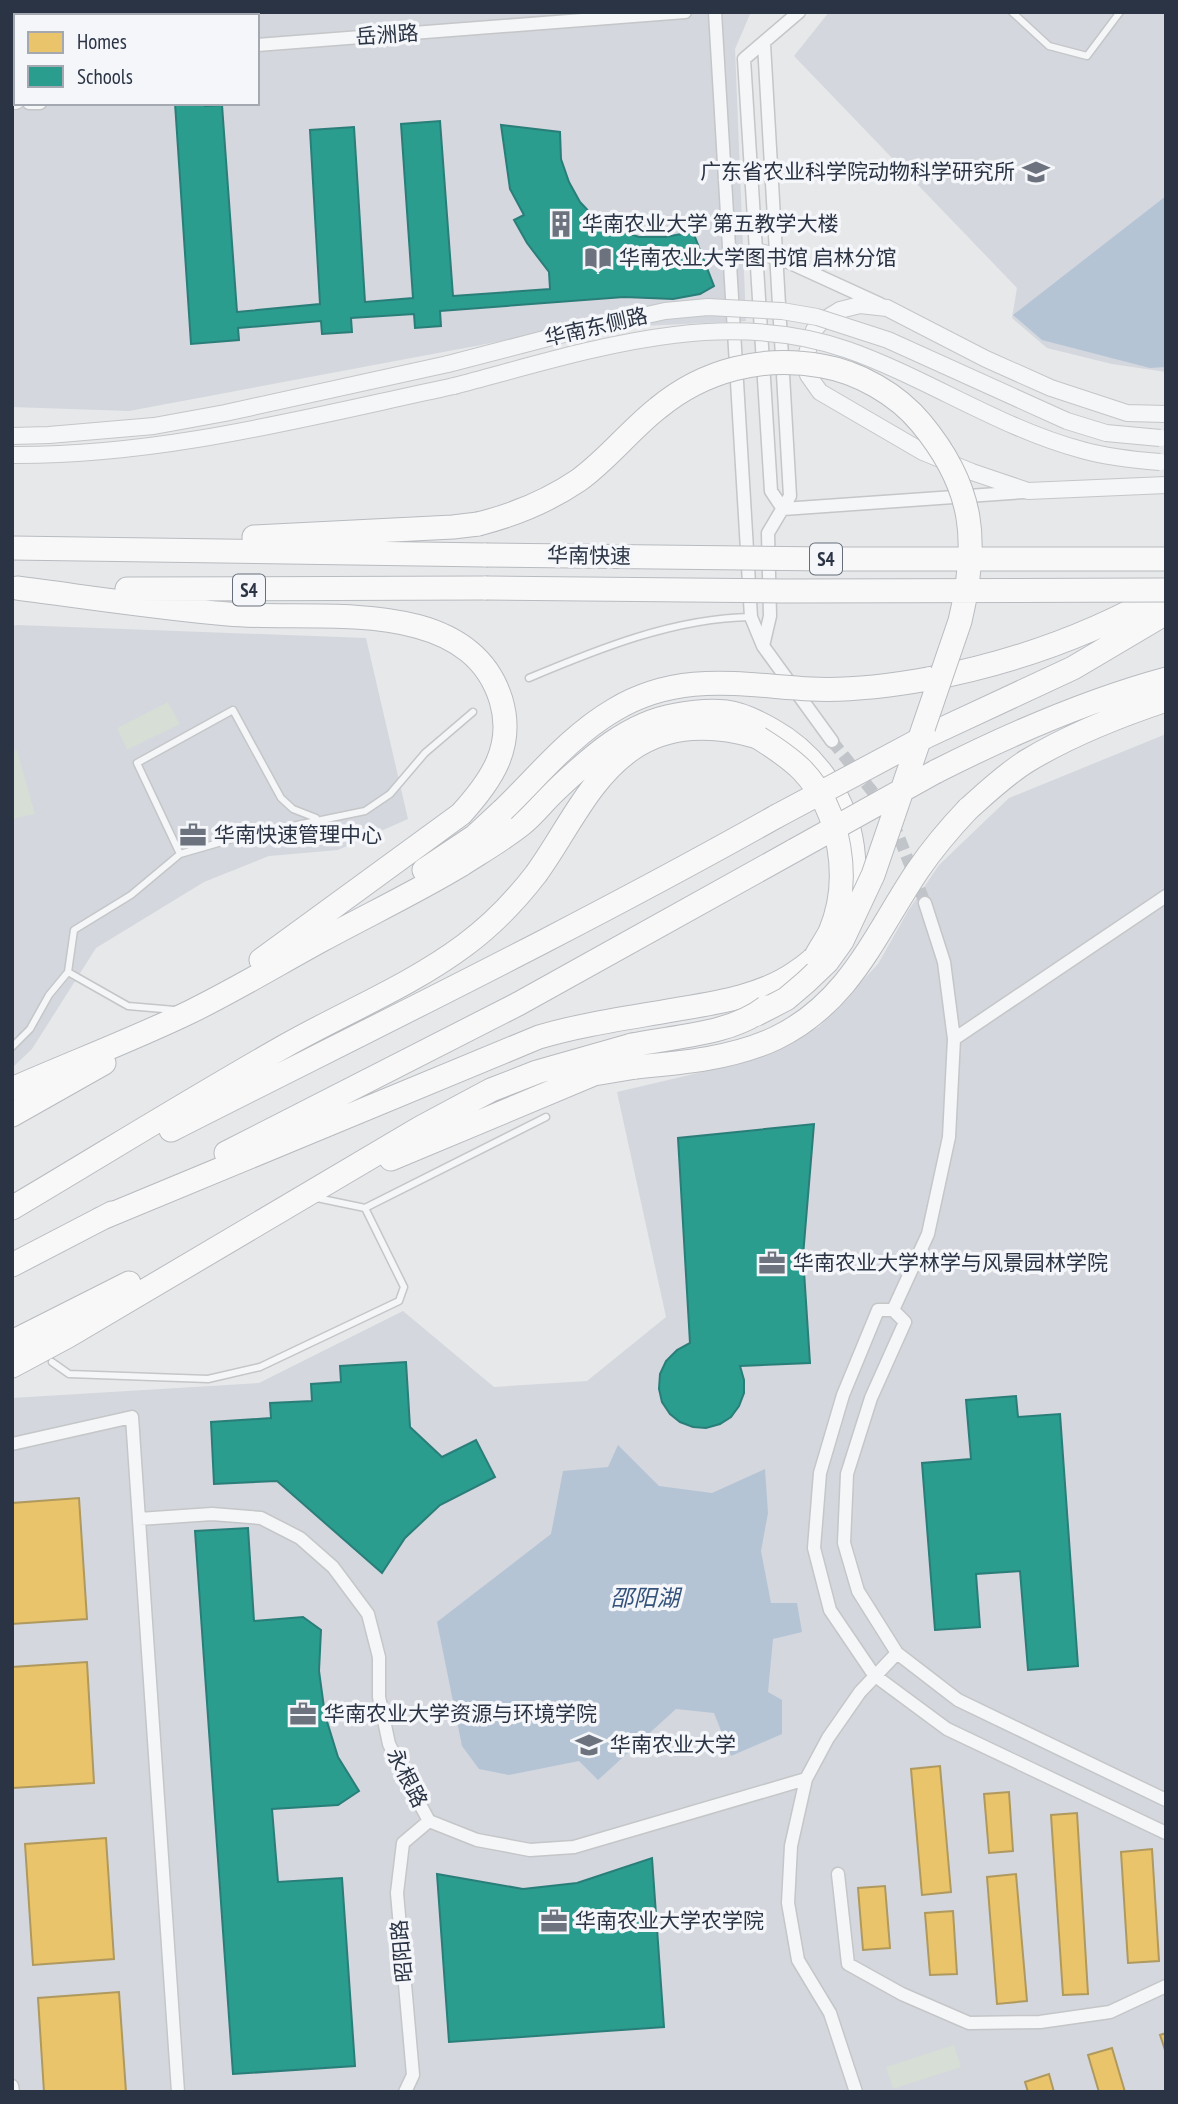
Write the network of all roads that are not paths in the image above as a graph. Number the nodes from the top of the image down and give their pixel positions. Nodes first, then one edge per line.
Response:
1 (196, 12) edge
2 (685, 12) edge
3 (715, 12) edge
4 (799, 12) edge
5 (1012, 12) edge
6 (1120, 12) edge
7 (171, 14) edge
8 (764, 44) junction
9 (259, 45) edge
10 (756, 251) junction
11 (775, 256) junction
12 (887, 308) junction
13 (1166, 415) edge
14 (12, 436) edge
15 (1163, 438) edge
16 (12, 455) edge
17 (1163, 462) edge
18 (1166, 485) edge
19 (1028, 491) junction
20 (783, 509) junction
21 (14, 548) edge
22 (1166, 559) edge
23 (15, 588) edge
24 (1166, 591) edge
25 (1166, 613) edge
26 (751, 617) junction
27 (762, 646) junction
28 (529, 678) dead end
29 (1166, 679) edge
30 (1166, 700) edge
31 (473, 712) dead end
32 (832, 741) tunnel mouth
33 (318, 819) junction
34 (180, 854) junction
35 (1166, 897) edge
36 (925, 903) tunnel mouth
37 (68, 972) junction
38 (191, 1012) junction
39 (755, 1016) junction
40 (954, 1039) junction
41 (12, 1047) edge
42 (12, 1089) edge
43 (12, 1115) edge
44 (546, 1117) dead end
45 (305, 1195) junction
46 (365, 1208) junction
47 (12, 1210) edge
48 (100, 1219) junction
49 (12, 1265) edge
50 (893, 1310) junction
51 (12, 1342) edge
52 (52, 1362) dead end
53 (12, 1366) edge
54 (12, 1444) edge
55 (139, 1519) junction
56 (897, 1653) junction
57 (874, 1675) junction
58 (806, 1779) junction
59 (1166, 1800) edge
60 (429, 1821) junction
61 (1166, 1833) edge
62 (838, 1874) dead end
63 (1166, 1986) edge
64 (12, 2086) edge
65 (13, 2092) edge
66 (178, 2092) edge
67 (405, 2092) edge
68 (856, 2092) edge

1 - 7 street
2 - 9 street, 岳洲路
3 - 26 street
4 - 8 street
5 - 6 lane
8 - 10 street
8 - 11 street
10 - 11 street
10 - 20 street
11 - 12 street
11 - 20 street
12 - 13 street
12 - 19 street
14 - 15 street, 华南东侧路, bridge
16 - 17 street, 华南东侧路, bridge
18 - 19 street
19 - 20 street
20 - 27 street
21 - 22 highway, 华南快速 / S4, bridge
21 - 39 highway, bridge
23 - 24 highway, 华南快速 / S4, bridge
23 - 38 highway
24 - 38 highway, bridge
25 - 47 highway, bridge
26 - 27 street
26 - 28 lane
27 - 32 street
29 - 48 highway, bridge
30 - 45 highway, bridge
31 - 33 lane
33 - 34 lane
33 - 34 lane
34 - 37 lane
35 - 40 street
36 - 40 street
37 - 38 lane
37 - 41 lane
38 - 42 highway
38 - 43 highway
38 - 48 highway
39 - 45 highway, bridge
39 - 47 highway, bridge
40 - 50 street
44 - 46 lane
45 - 46 lane
45 - 51 highway
45 - 53 highway
46 - 52 lane
48 - 49 highway
50 - 56 street
50 - 57 street
54 - 55 street
55 - 60 street, 永根路
55 - 66 street
56 - 57 street
56 - 59 street
57 - 58 street
57 - 61 street
58 - 60 street, 永根路
58 - 68 street
60 - 67 street, 昭阳路
62 - 63 street
64 - 65 street

